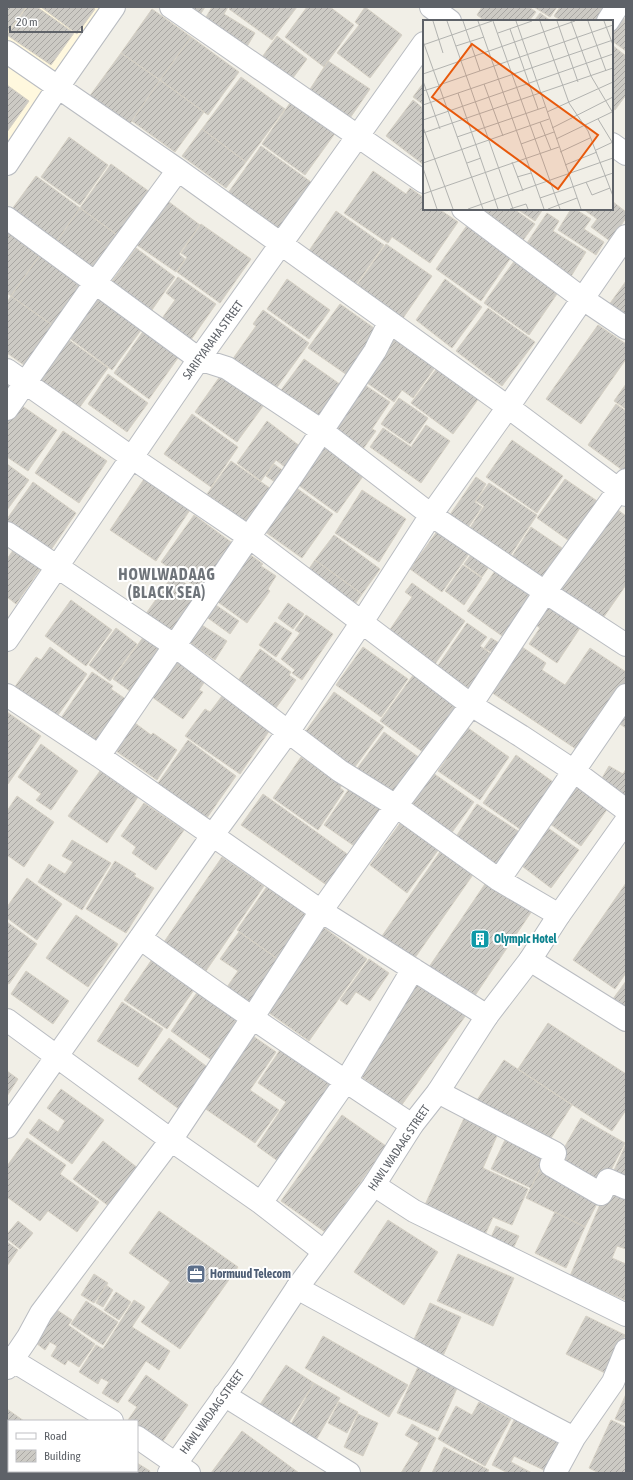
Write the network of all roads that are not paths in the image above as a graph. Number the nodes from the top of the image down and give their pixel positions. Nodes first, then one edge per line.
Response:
1 (114, 7) edge
2 (172, 7) edge
3 (617, 7) edge
4 (609, 20) edge
5 (423, 43) edge
6 (7, 52) edge
7 (58, 87) junction
8 (358, 136) junction
9 (613, 145) edge
10 (626, 154) edge
11 (7, 164) edge
12 (178, 170) junction
13 (423, 181) edge
14 (469, 211) edge
15 (7, 218) edge
16 (626, 236) edge
17 (281, 245) junction
18 (96, 283) junction
19 (583, 299) junction
20 (389, 323) junction
21 (626, 328) edge
22 (199, 359) junction
23 (7, 370) edge
24 (25, 382) junction
25 (508, 407) junction
26 (7, 409) edge
27 (322, 431) junction
28 (131, 457) junction
29 (624, 488) edge
30 (431, 514) junction
31 (7, 533) edge
32 (249, 537) junction
33 (58, 568) junction
34 (545, 592) junction
35 (362, 622) junction
36 (7, 640) edge
37 (626, 645) edge
38 (175, 646) junction
39 (7, 695) edge
40 (626, 695) edge
41 (472, 705) junction
42 (288, 732) junction
43 (99, 756) junction
44 (574, 771) junction
45 (396, 806) junction
46 (626, 810) edge
47 (626, 821) edge
48 (212, 836) junction
49 (498, 880) junction
50 (321, 911) junction
51 (559, 916) junction
52 (140, 938) junction
53 (530, 960) junction
54 (413, 969) junction
55 (487, 1016) junction
56 (253, 1017) junction
57 (7, 1020) edge
58 (626, 1020) edge
59 (57, 1057) junction
60 (346, 1082) junction
61 (438, 1092) junction
62 (412, 1125) junction
63 (7, 1127) edge
64 (171, 1140) junction
65 (374, 1185) junction
66 (626, 1188) edge
67 (261, 1204) junction
68 (323, 1251) junction
69 (297, 1288) junction
70 (626, 1315) edge
71 (626, 1350) edge
72 (9, 1362) edge
73 (224, 1395) junction
74 (110, 1420) edge
75 (138, 1438) edge
76 (574, 1438) junction
77 (178, 1470) edge
78 (349, 1473) edge
79 (555, 1473) edge

1 - 7 street
2 - 8 street
3 - 4 street
5 - 8 street, SARIFYARAHA STREET
6 - 7 street
7 - 11 street
7 - 12 street
8 - 13 street
8 - 17 street, SARIFYARAHA STREET
9 - 10 street
12 - 17 street
12 - 18 street
14 - 19 street
15 - 18 street
16 - 19 street
17 - 20 street
17 - 22 street, SARIFYARAHA STREET
18 - 22 street
18 - 24 street
19 - 21 street
19 - 25 street
20 - 25 street
20 - 27 street
22 - 27 street
22 - 28 street, SARIFYARAHA STREET
23 - 24 street
24 - 26 street
24 - 28 street
25 - 29 street
25 - 30 street
27 - 30 street
27 - 32 street
28 - 32 street
28 - 33 street, SARIFYARAHA STREET
29 - 34 street
30 - 34 street
30 - 35 street
31 - 33 street
32 - 35 street
32 - 38 street
33 - 36 street, SARIFYARAHA STREET
33 - 38 street
34 - 37 street
34 - 41 street
35 - 41 street
35 - 42 street
38 - 42 street
38 - 43 street
39 - 43 street
40 - 44 street
41 - 44 street
41 - 45 street
42 - 45 street
42 - 48 street
43 - 48 street
44 - 46 street
44 - 49 street
45 - 49 street
45 - 50 street
47 - 51 street, HAWL WADAAG STREET
48 - 50 street
48 - 52 street
49 - 51 street
50 - 54 street
50 - 56 street
51 - 53 street, HAWL WADAAG STREET
52 - 56 street
52 - 59 street
53 - 55 street, HAWL WADAAG STREET
53 - 58 street
54 - 55 street
54 - 60 street
55 - 61 street, HAWL WADAAG STREET
56 - 60 street
56 - 64 street
57 - 59 street
59 - 63 street
59 - 64 street
60 - 62 street
60 - 67 street
61 - 62 street, HAWL WADAAG STREET
61 - 66 street
62 - 65 street, HAWL WADAAG STREET
64 - 67 street
64 - 72 street
65 - 68 street, HAWL WADAAG STREET
65 - 70 street
67 - 68 street
68 - 69 street, HAWL WADAAG STREET
69 - 73 street, HAWL WADAAG STREET
69 - 76 street
71 - 76 street
72 - 74 street
73 - 77 street, HAWL WADAAG STREET
73 - 78 street
75 - 77 street
76 - 79 street

